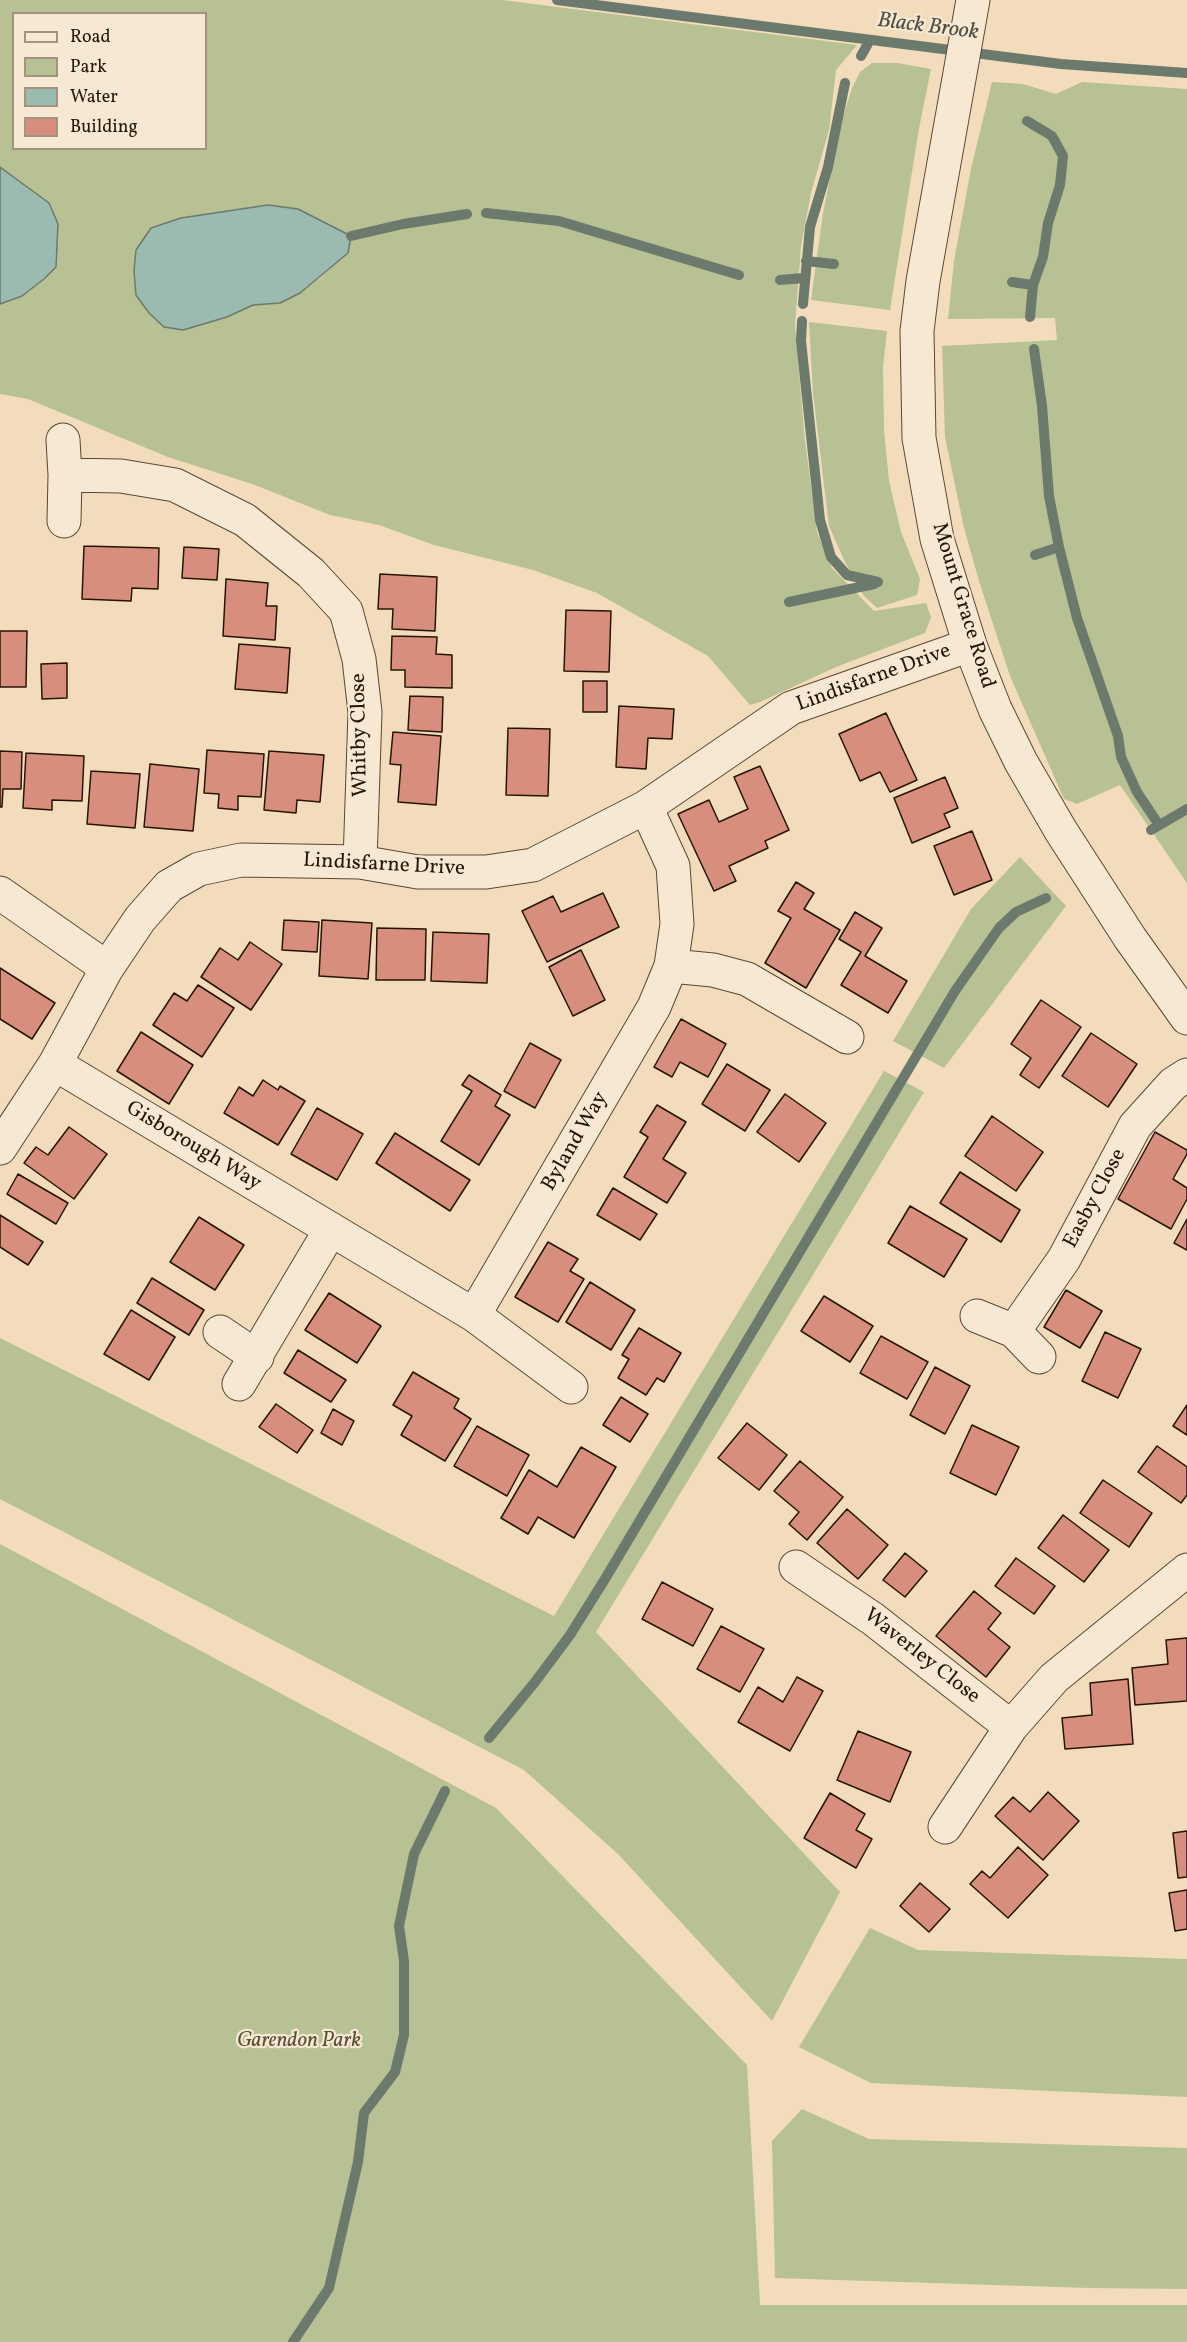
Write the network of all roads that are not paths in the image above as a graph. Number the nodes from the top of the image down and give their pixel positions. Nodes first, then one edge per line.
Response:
1 (973, 0) edge
2 (63, 440) dead end
3 (65, 475) junction
4 (64, 521) dead end
5 (970, 645) junction
6 (646, 807) junction
7 (360, 862) junction
8 (0, 892) edge
9 (671, 966) junction
10 (107, 968) junction
11 (1187, 1018) edge
12 (828, 1035) dead end
13 (55, 1064) junction
14 (1187, 1075) edge
15 (0, 1149) edge
16 (331, 1230) junction
17 (474, 1315) junction
18 (977, 1316) dead end
19 (1014, 1331) junction
20 (220, 1332) dead end
21 (257, 1357) junction
22 (1039, 1357) dead end
23 (239, 1384) dead end
24 (572, 1387) dead end
25 (796, 1567) dead end
26 (1187, 1570) edge
27 (1011, 1727) junction
28 (945, 1827) dead end

1 - 5 street, Mount Grace Road
2 - 3 street
3 - 4 street
3 - 7 street, Whitby Close
5 - 6 street, Lindisfarne Drive
5 - 11 street, Mount Grace Road
6 - 7 street, Lindisfarne Drive
6 - 9 street, Byland Way
7 - 10 street, Lindisfarne Drive
8 - 10 street
9 - 12 street
9 - 17 street, Byland Way
10 - 13 street, Lindisfarne Drive
13 - 15 street, Lindisfarne Drive
13 - 16 street, Gisborough Way
14 - 19 street, Easby Close
16 - 17 street, Gisborough Way
16 - 21 street
17 - 24 street, Gisborough Way
18 - 19 street
19 - 22 street
20 - 21 street
21 - 23 street
25 - 27 street, Waverley Close
26 - 27 street
27 - 28 street

